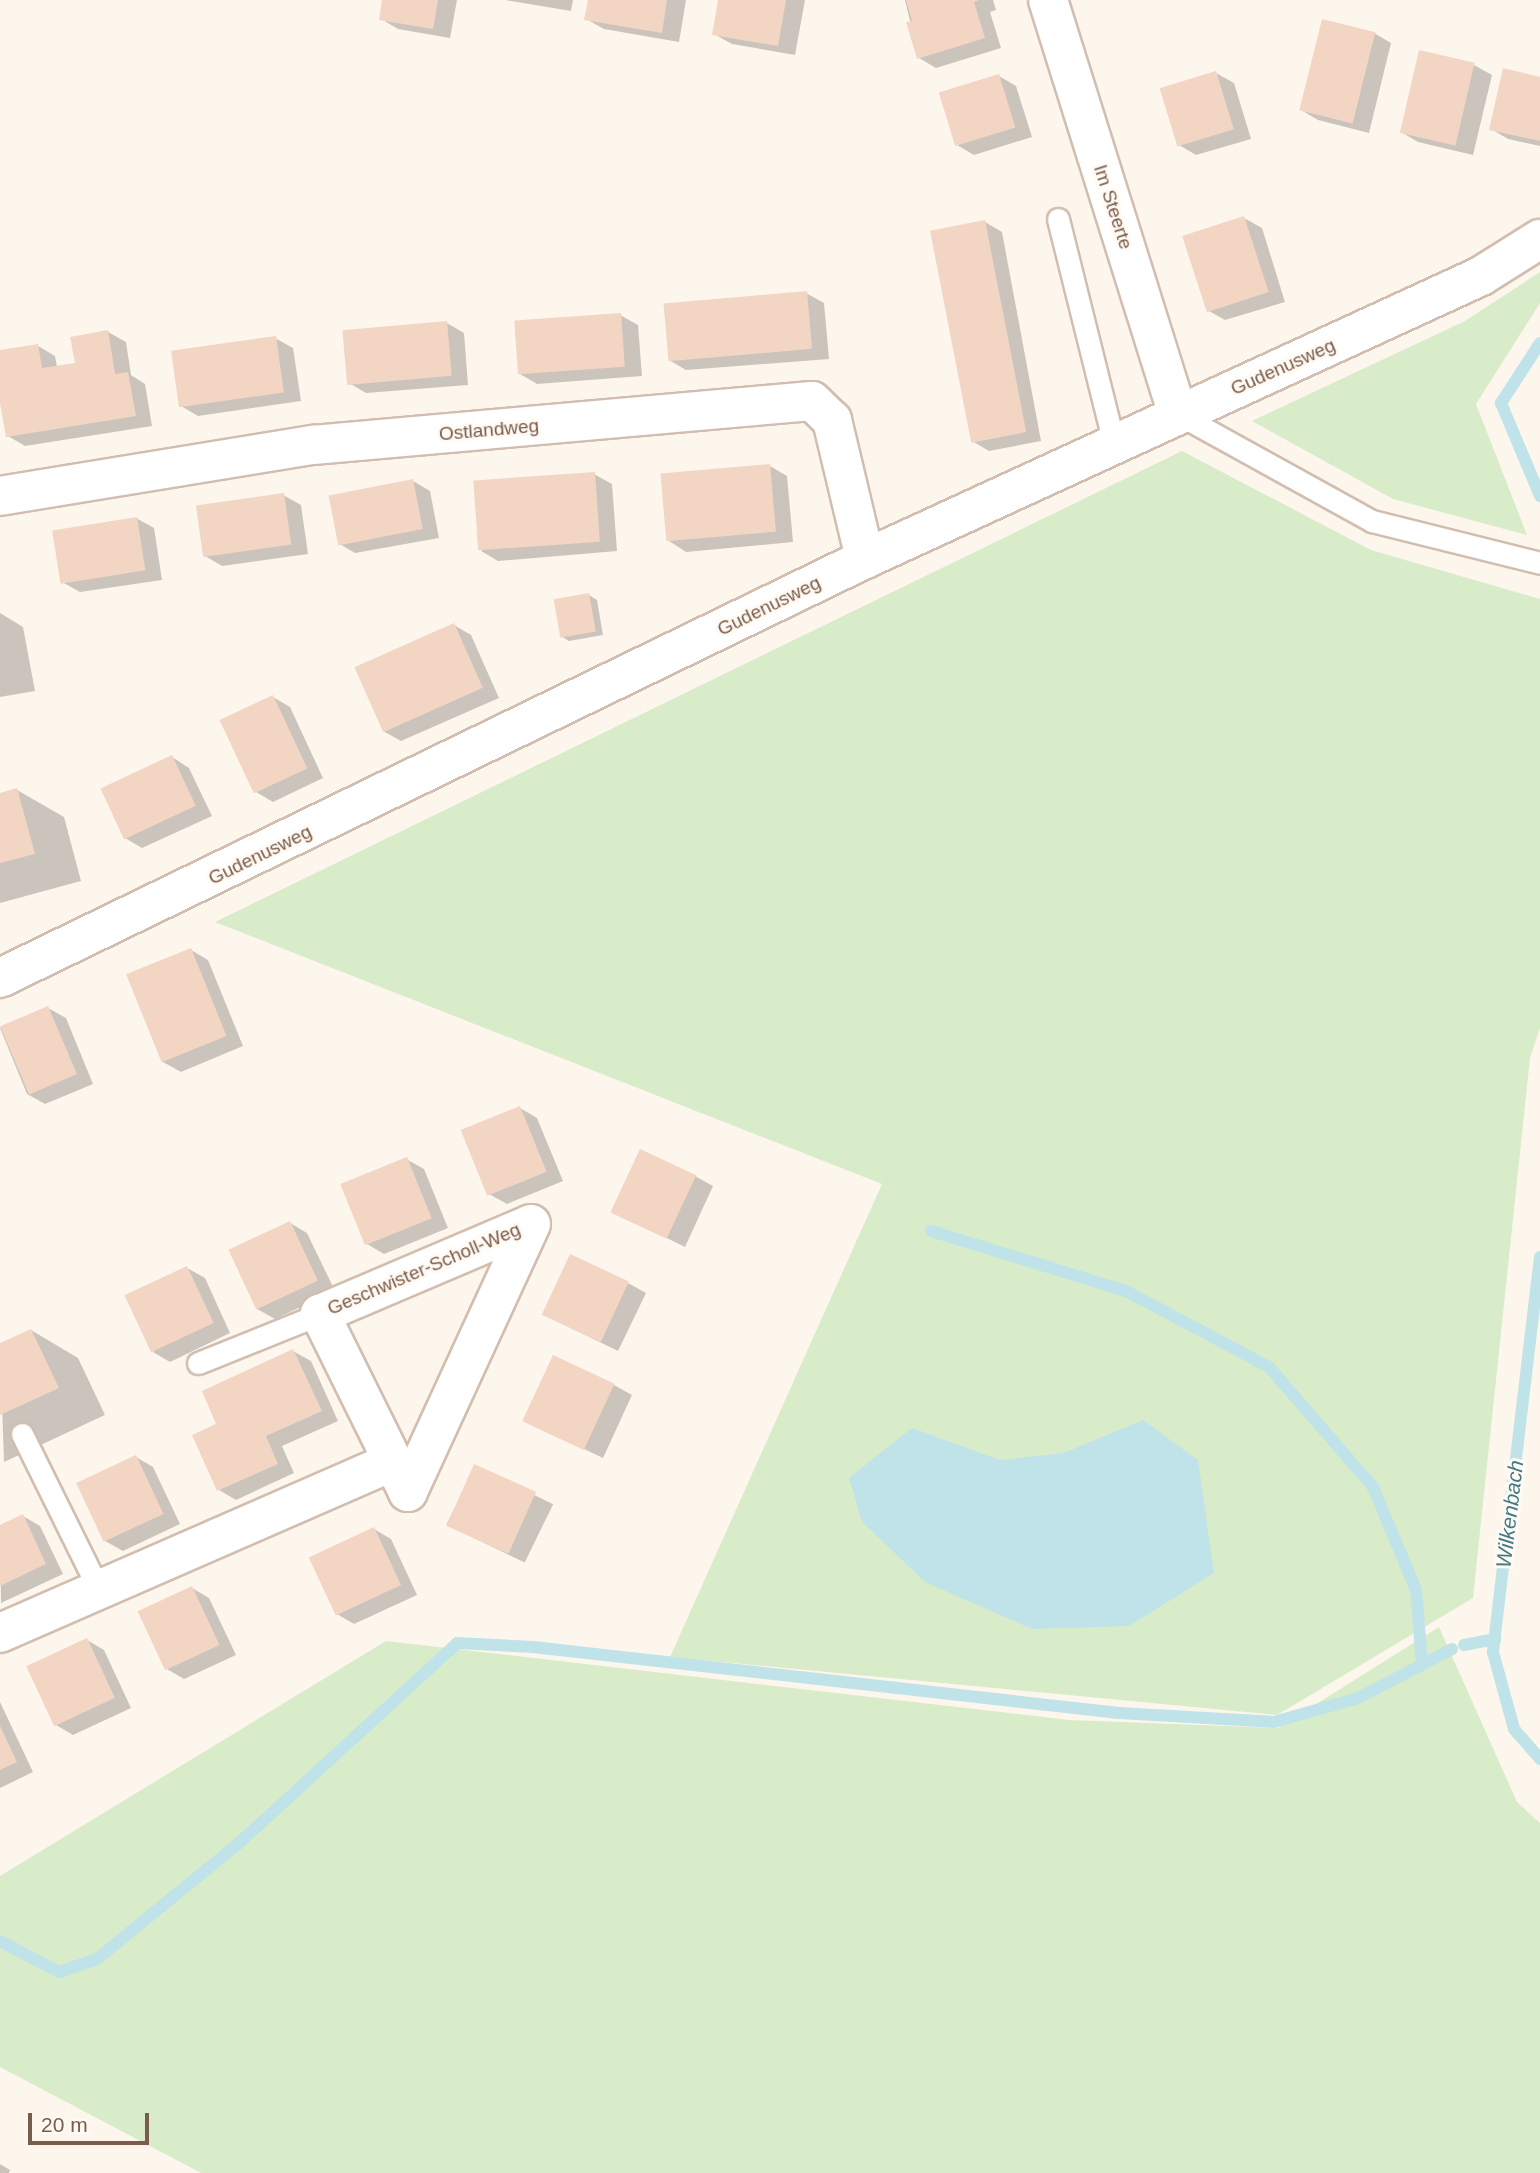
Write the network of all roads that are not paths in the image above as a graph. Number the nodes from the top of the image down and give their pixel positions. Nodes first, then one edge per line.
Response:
1 (1048, 0) edge
2 (1058, 219) dead end
3 (1540, 239) edge
4 (1178, 414) junction
5 (1114, 444) junction
6 (0, 496) edge
7 (865, 559) junction
8 (1540, 563) edge
9 (0, 978) edge
10 (320, 1314) junction
11 (198, 1363) dead end
12 (22, 1434) dead end
13 (392, 1462) junction
14 (99, 1590) junction
15 (0, 1633) edge

1 - 4 street, Im Steerte
2 - 5 lane
3 - 4 street, Gudenusweg
4 - 5 street, Gudenusweg
4 - 8 lane
5 - 7 street, Gudenusweg
6 - 7 street, Ostlandweg
7 - 9 street, Gudenusweg
10 - 11 lane
10 - 13 street, Geschwister-Scholl-Weg
10 - 13 street, Geschwister-Scholl-Weg
12 - 14 lane
13 - 14 street
14 - 15 street

